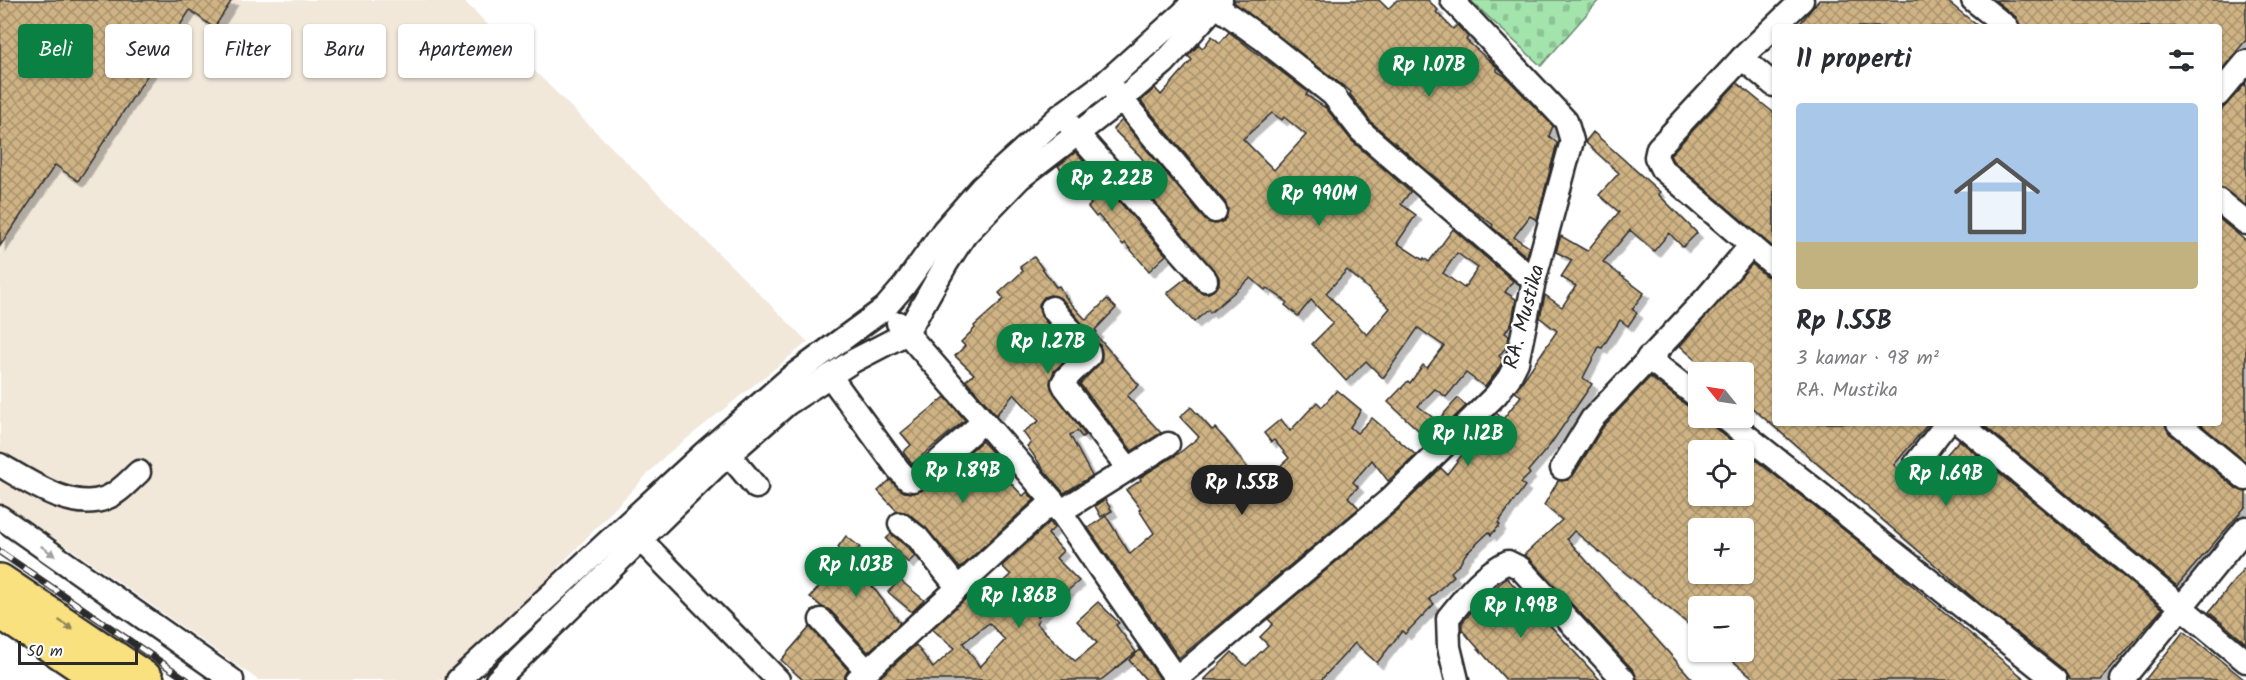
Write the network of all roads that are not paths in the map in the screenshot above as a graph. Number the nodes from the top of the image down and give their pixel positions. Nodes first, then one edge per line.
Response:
1 (1452, 0) edge
2 (1802, 0) edge
3 (1974, 0) edge
4 (1210, 2) edge
5 (1777, 24) edge
6 (2003, 24) edge
7 (1772, 29) edge
8 (1742, 58) junction
9 (2246, 62) edge
10 (1772, 84) edge
11 (1114, 90) junction
12 (2222, 90) edge
13 (1069, 124) junction
14 (2222, 203) edge
15 (1215, 211) dead end
16 (2246, 223) edge
17 (1751, 245) junction
18 (1772, 263) edge
19 (1206, 280) dead end
20 (1534, 280) junction
21 (1052, 308) dead end
22 (896, 321) junction
23 (1648, 358) junction
24 (830, 376) junction
25 (1688, 389) edge
26 (983, 422) junction
27 (1945, 426) edge
28 (1964, 426) edge
29 (2182, 426) edge
30 (1737, 428) edge
31 (1168, 444) dead end
32 (734, 450) junction
33 (1916, 463) dead end
34 (0, 465) edge
35 (1128, 468) junction
36 (1562, 468) dead end
37 (139, 471) dead end
38 (2246, 479) edge
39 (760, 481) dead end
40 (1057, 507) junction
41 (0, 517) edge
42 (900, 524) dead end
43 (2246, 528) edge
44 (632, 532) junction
45 (0, 581) edge
46 (958, 588) junction
47 (2182, 607) junction
48 (0, 610) edge
49 (821, 620) dead end
50 (2246, 661) edge
51 (862, 675) edge
52 (102, 680) edge
53 (147, 680) edge
54 (232, 680) edge
55 (458, 680) edge
56 (497, 680) edge
57 (778, 680) edge
58 (1176, 680) edge
59 (1457, 680) edge
60 (1624, 680) edge
61 (2055, 680) edge
62 (2122, 680) edge

1 - 20 street, RA. Mustika
2 - 5 street
3 - 6 street
4 - 11 street
4 - 20 street
7 - 8 street
8 - 10 street
8 - 17 street
9 - 12 street
11 - 13 street
11 - 15 street
13 - 19 street
13 - 22 street
13 - 22 street
14 - 16 street
17 - 18 street
17 - 23 street
20 - 58 street, RA. Mustika
21 - 35 street
22 - 24 street
22 - 26 street
22 - 44 street
23 - 25 street
23 - 36 street
24 - 26 street
24 - 32 street
26 - 40 street
27 - 33 street
28 - 47 street
29 - 38 street
30 - 61 street
31 - 35 street
32 - 39 street
32 - 44 street
34 - 37 street
35 - 40 street
40 - 46 street
40 - 58 street
41 -> 54 street
42 - 46 street
43 - 47 street
44 - 55 street
44 - 56 street
44 - 57 street
45 -> 53 highway
46 - 51 street
47 - 50 street
47 - 62 street
48 - 52 highway
49 - 51 street
59 - 60 street

